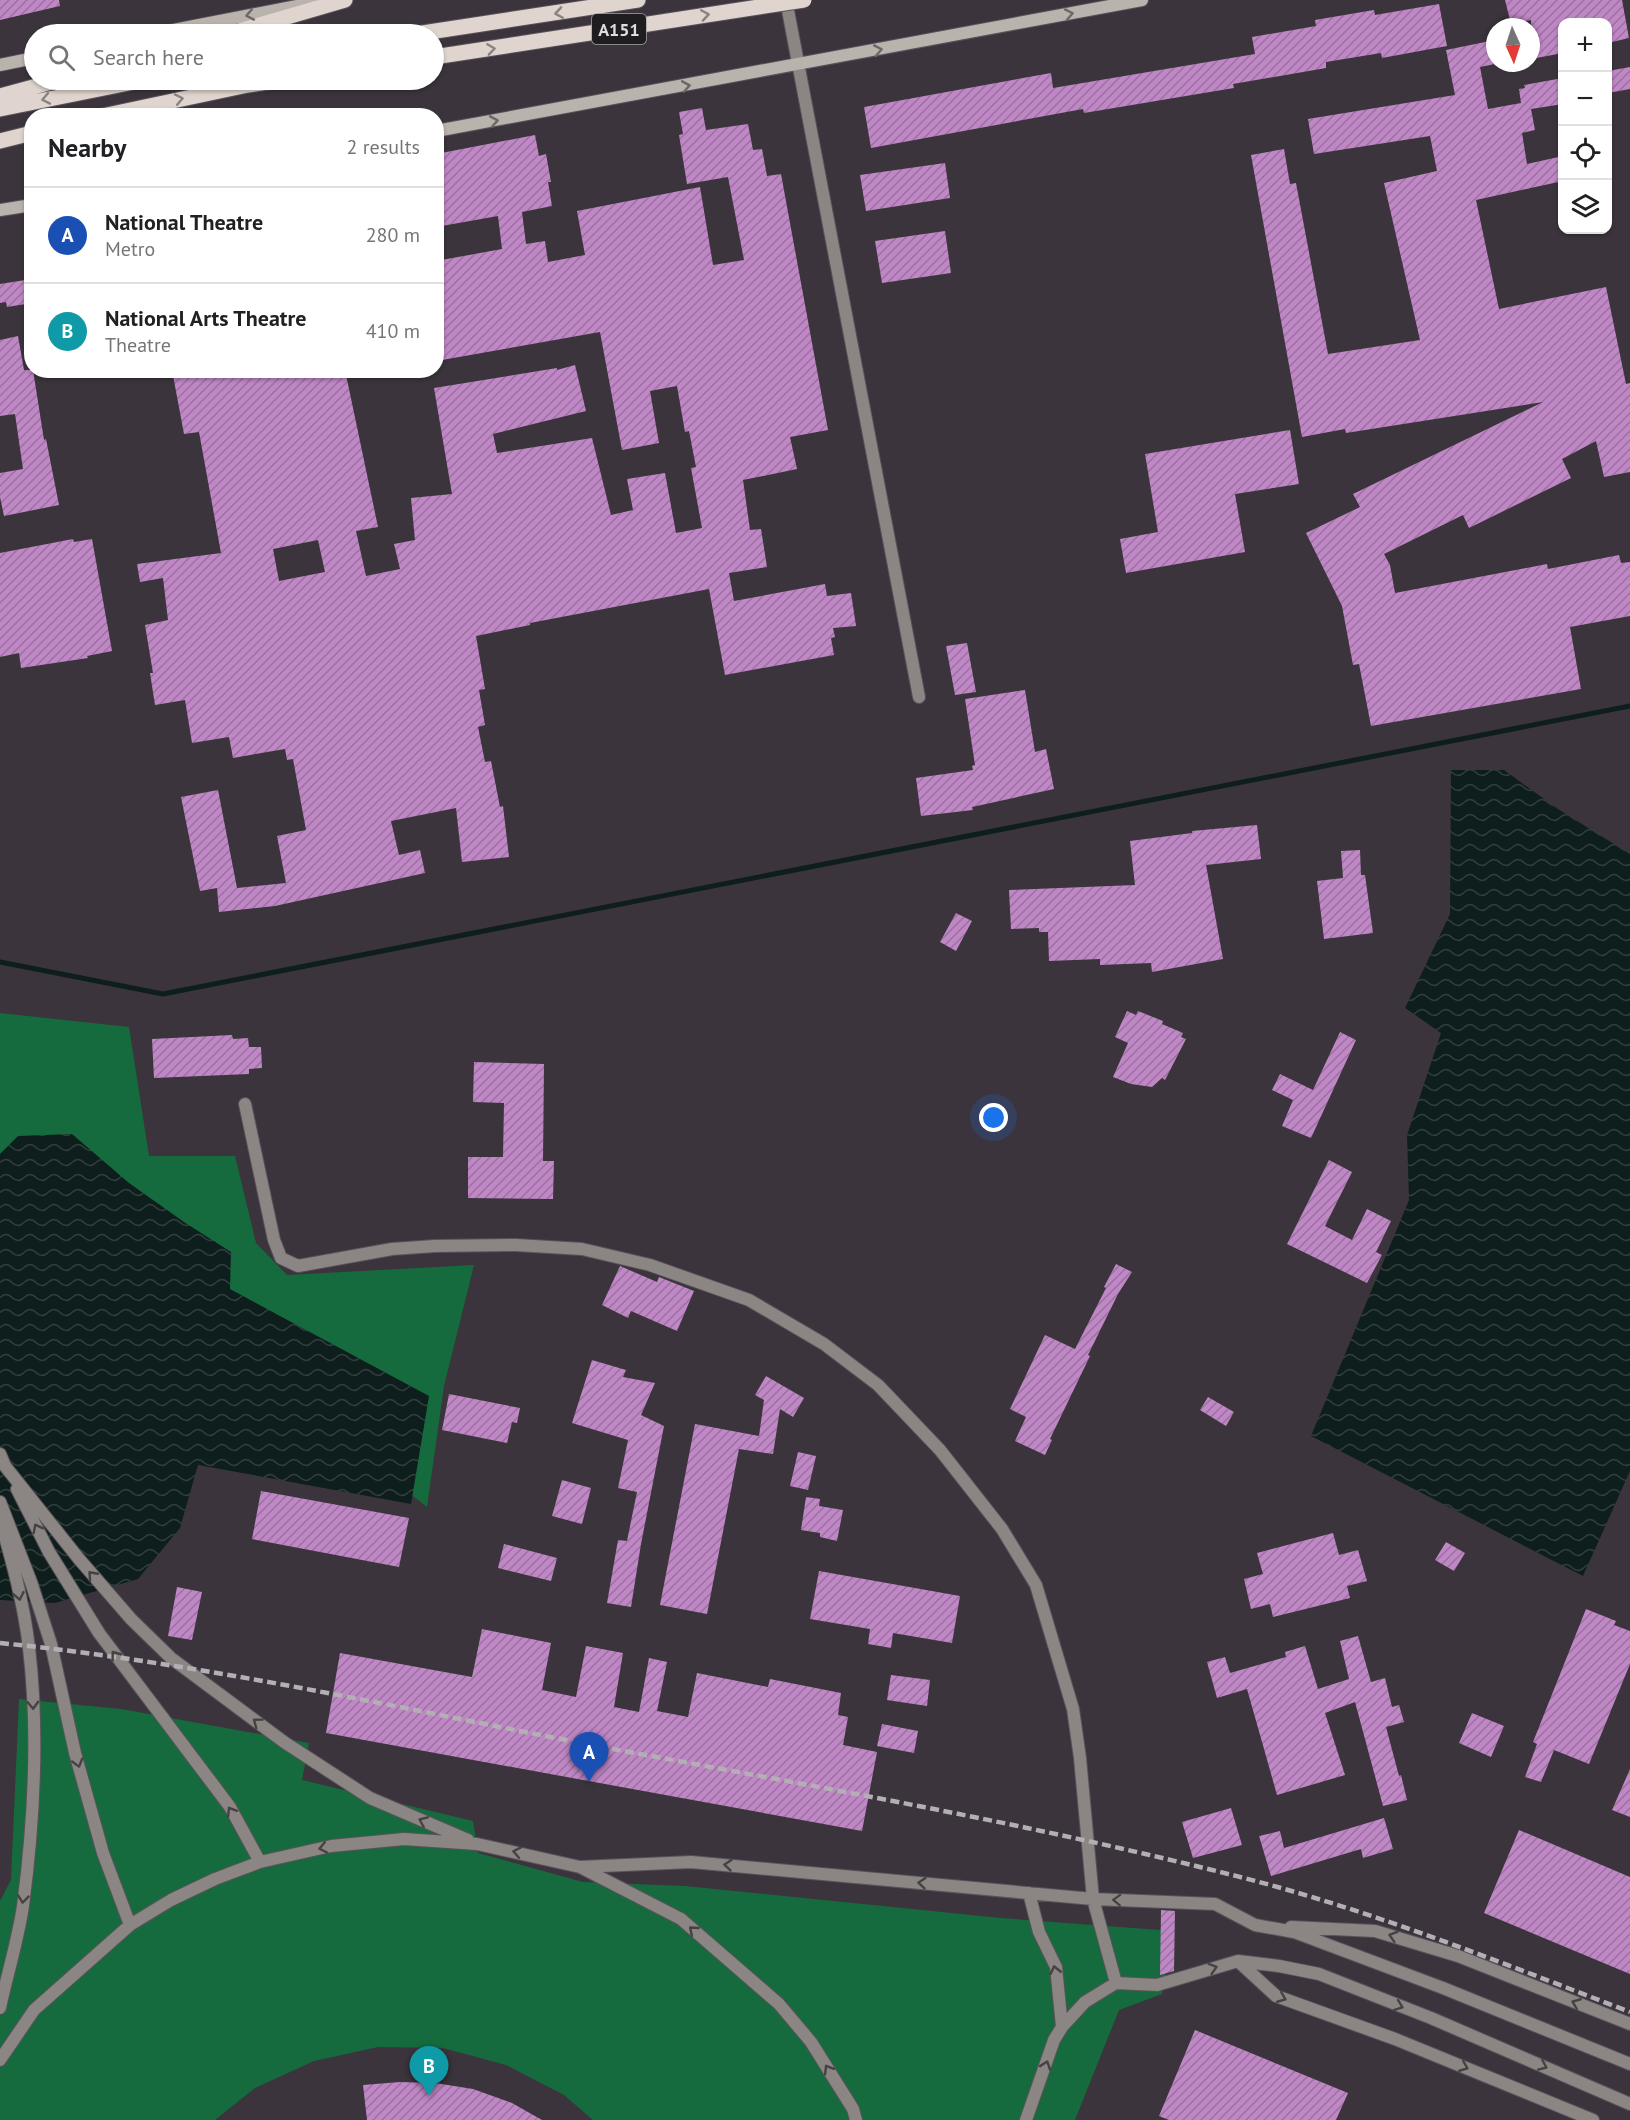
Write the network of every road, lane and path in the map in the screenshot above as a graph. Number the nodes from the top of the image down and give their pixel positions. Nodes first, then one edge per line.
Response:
1 (328, 0) edge
2 (345, 0) edge
3 (638, 0) edge
4 (786, 0) edge
5 (804, 0) edge
6 (1142, 0) edge
7 (204, 24) edge
8 (263, 24) edge
9 (444, 30) edge
10 (444, 55) edge
11 (24, 60) edge
12 (0, 65) edge
13 (798, 65) junction
14 (24, 89) edge
15 (93, 90) edge
16 (224, 90) edge
17 (0, 96) edge
18 (0, 108) edge
19 (140, 108) edge
20 (444, 130) edge
21 (24, 135) edge
22 (0, 141) edge
23 (24, 206) edge
24 (0, 210) edge
25 (919, 697) dead end
26 (245, 1104) dead end
27 (3, 1460) edge
28 (0, 1502) edge
29 (0, 1519) edge
30 (477, 1844) junction
31 (260, 1862) junction
32 (580, 1867) junction
33 (1029, 1893) junction
34 (1093, 1899) junction
35 (130, 1925) junction
36 (1255, 1925) junction
37 (1238, 1961) junction
38 (1116, 1983) junction
39 (0, 2008) edge
40 (1630, 2024) edge
41 (1062, 2027) junction
42 (0, 2060) edge
43 (1630, 2064) edge
44 (1630, 2104) edge
45 (856, 2120) edge
46 (1026, 2120) edge
47 (1593, 2120) edge

1 -> 7 street
2 - 8 main road
3 -> 9 main road, A151
4 - 13 street
10 -> 5 main road, A151, bridge
13 -> 6 street
11 - 12 street
20 -> 13 street
13 - 25 street
14 - 17 main road
15 -> 18 main road
19 -> 16 main road
21 - 22 main road
23 - 24 street
26 - 34 street
30 -> 27 street
31 -> 27 street
28 -> 35 street
29 -> 39 street
30 -> 31 street
32 -> 30 street
31 - 35 street
33 -> 32 street
45 -> 32 street
33 - 34 street
41 -> 33 street
36 -> 34 street
34 - 38 street
35 - 42 street
40 -> 36 street
36 - 43 street
38 -> 37 street
37 -> 44 street
37 -> 47 street
38 - 41 street
46 -> 41 street

